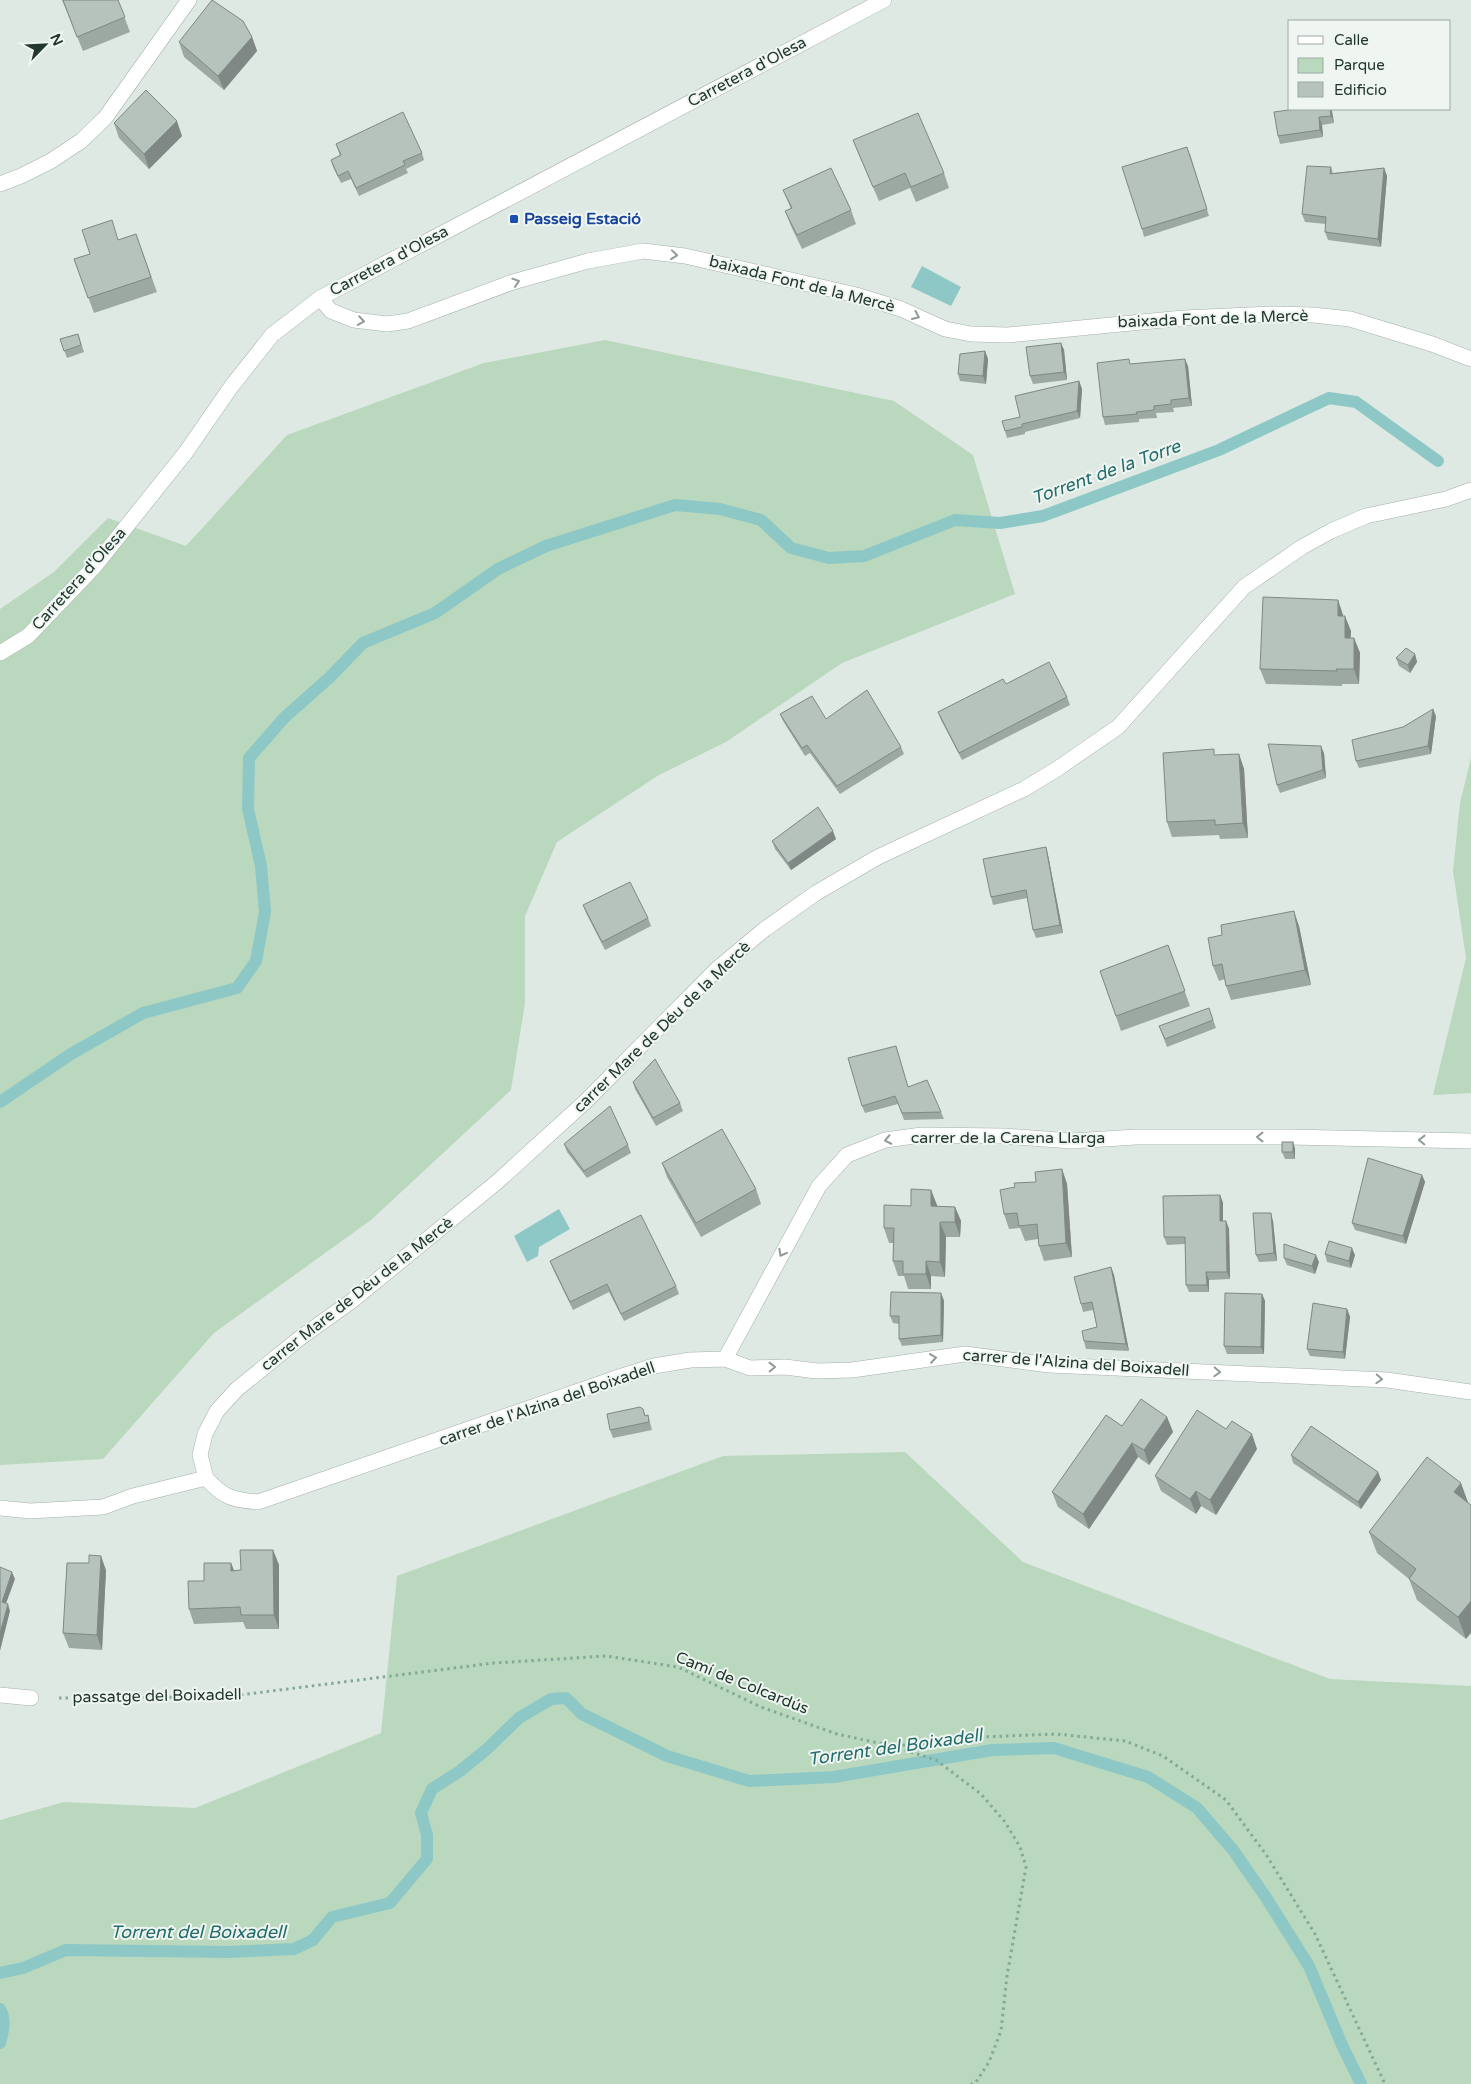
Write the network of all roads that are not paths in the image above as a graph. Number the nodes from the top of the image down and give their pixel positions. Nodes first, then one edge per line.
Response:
1 (189, 0) edge
2 (884, 0) edge
3 (0, 184) edge
4 (320, 298) junction
5 (1471, 359) edge
6 (1471, 490) edge
7 (0, 652) edge
8 (1471, 1141) edge
9 (724, 1359) junction
10 (1471, 1392) edge
11 (206, 1478) junction
12 (0, 1508) edge
13 (0, 1695) edge
14 (31, 1698) road end

1 - 3 street
2 - 4 street, Carretera d'Olesa
4 -> 5 street, baixada Font de la Mercè
4 - 7 street, Carretera d'Olesa
6 - 11 street, carrer Mare de Déu de la Mercè
8 -> 9 street, carrer de la Carena Llarga
9 -> 10 street, carrer de l'Alzina del Boixadell
9 - 11 street, carrer de l'Alzina del Boixadell
11 - 12 street
13 - 14 street

